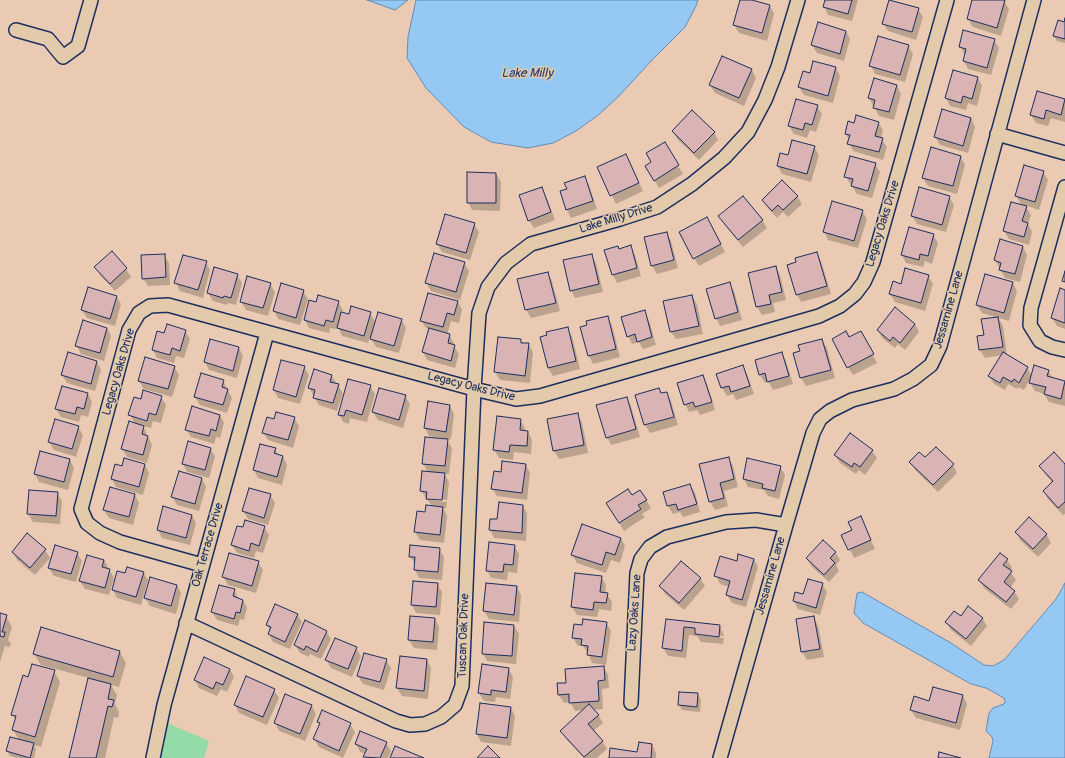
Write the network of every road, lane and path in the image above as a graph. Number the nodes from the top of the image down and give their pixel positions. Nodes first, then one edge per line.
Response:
1 (91, 0) edge
2 (798, 0) edge
3 (947, 0) edge
4 (1034, 0) edge
5 (16, 30) dead end
6 (997, 134) junction
7 (1065, 153) edge
8 (1065, 187) edge
9 (267, 333) junction
10 (1065, 350) edge
11 (474, 389) junction
12 (786, 525) junction
13 (202, 565) junction
14 (186, 622) junction
15 (631, 703) dead end
16 (153, 758) edge
17 (720, 758) edge

1 - 5 street
2 - 11 street, Lake Milly Drive
3 - 11 street, Legacy Oaks Drive
4 - 6 street, Jessamine Lane
6 - 7 street
6 - 12 street, Jessamine Lane
8 - 10 street
9 - 11 street, Legacy Oaks Drive
9 - 13 street, Oak Terrace Drive
9 - 13 street, Legacy Oaks Drive
11 - 14 street, Tuscan Oak Drive
12 - 15 street, Lazy Oaks Lane
12 - 17 street, Jessamine Lane
13 - 14 street, Oak Terrace Drive
14 - 16 street, Oak Terrace Drive

